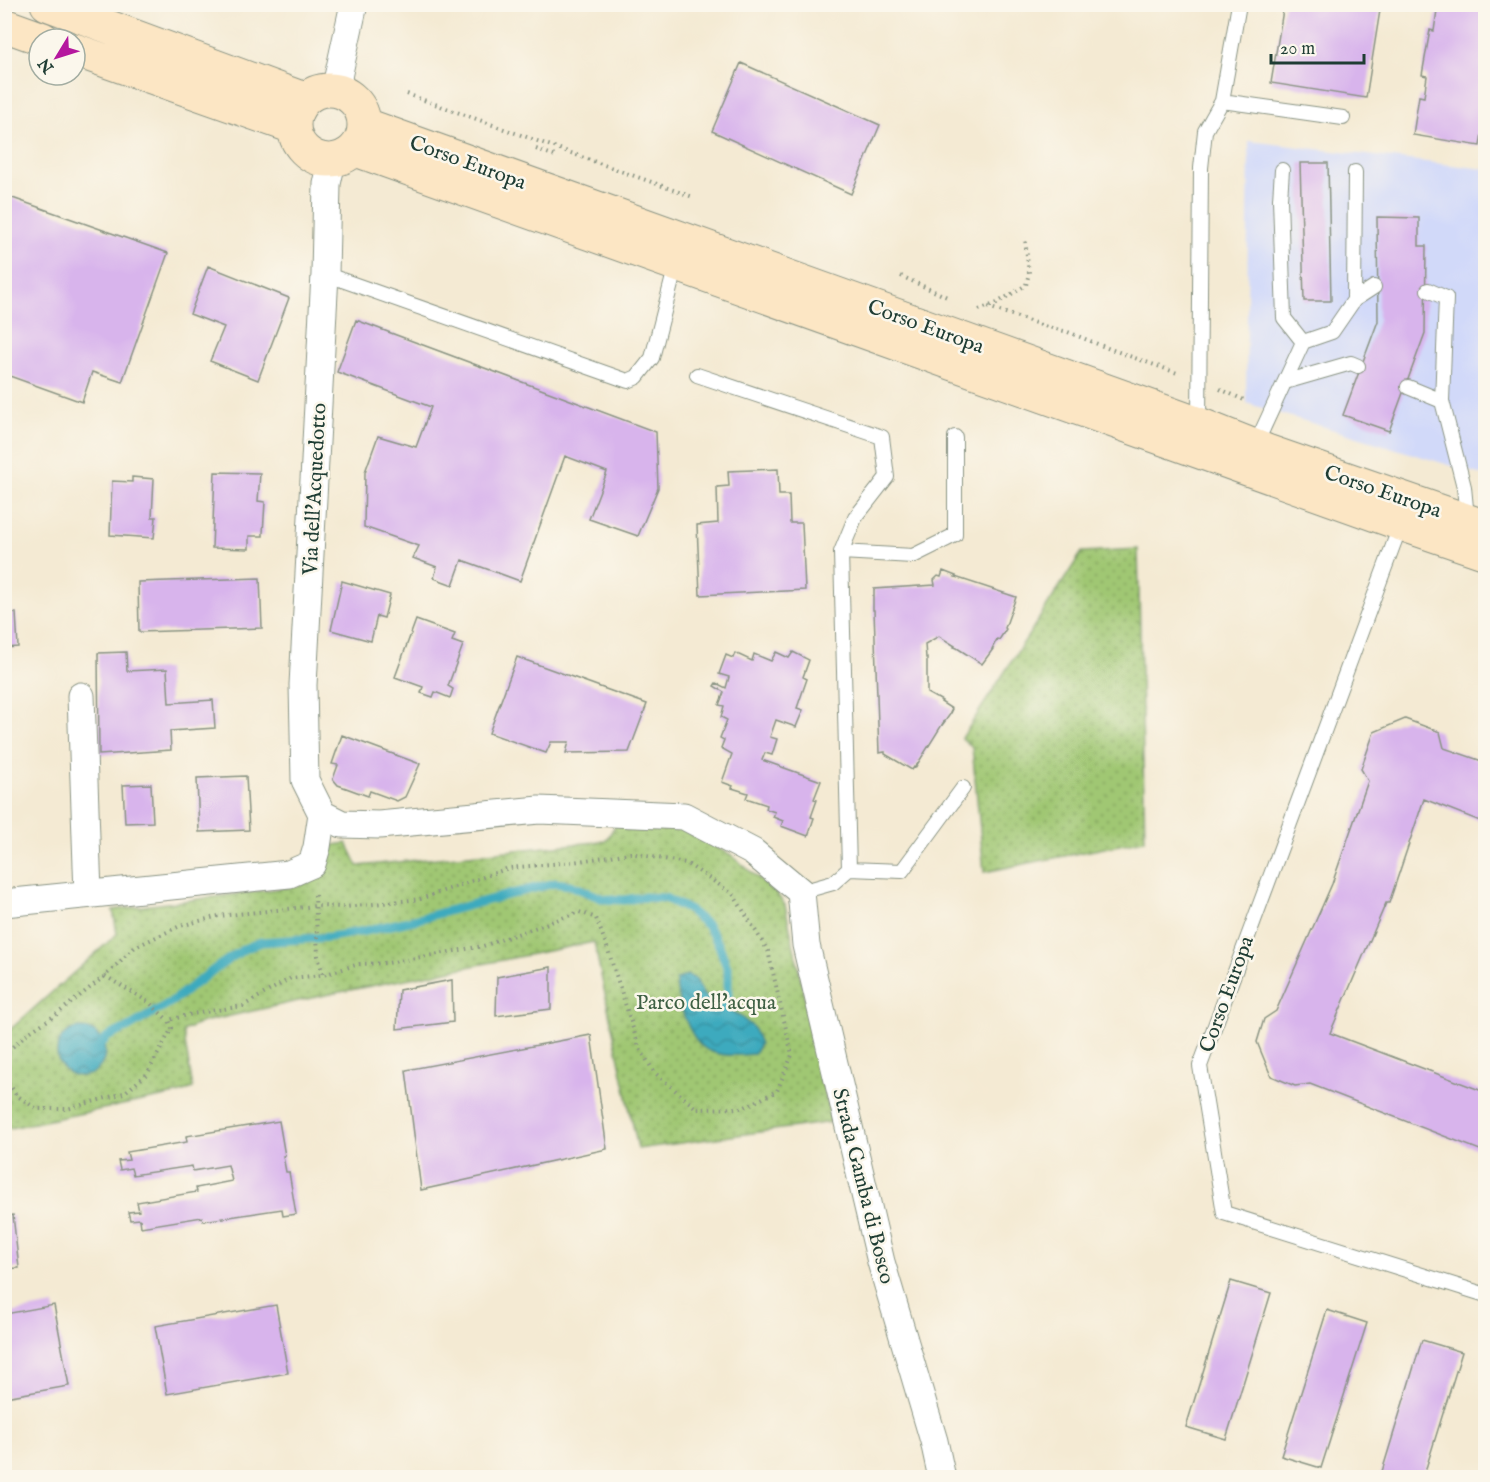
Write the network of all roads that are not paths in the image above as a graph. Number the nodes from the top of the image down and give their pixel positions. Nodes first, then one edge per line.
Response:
1 (47, 4) edge
2 (354, 4) edge
3 (1239, 4) edge
4 (4, 26) edge
5 (27, 34) edge
6 (87, 53) edge
7 (341, 91) junction
8 (1222, 101) junction
9 (299, 113) junction
10 (1343, 118) dead end
11 (351, 145) junction
12 (1282, 170) dead end
13 (1355, 172) dead end
14 (676, 265) junction
15 (325, 274) junction
16 (1374, 287) dead end
17 (1428, 290) dead end
18 (1354, 300) junction
19 (1303, 342) junction
20 (1358, 366) dead end
21 (697, 375) dead end
22 (1285, 382) junction
23 (1408, 387) dead end
24 (1442, 401) junction
25 (1199, 424) junction
26 (955, 437) dead end
27 (1255, 446) junction
28 (1401, 524) junction
29 (1476, 524) edge
30 (841, 552) junction
31 (1485, 553) edge
32 (81, 696) dead end
33 (963, 788) dead end
34 (322, 814) junction
35 (849, 869) junction
36 (801, 892) junction
37 (88, 894) junction
38 (4, 903) edge
39 (1485, 1295) edge
40 (942, 1478) edge

1 - 9 main road
2 - 7 street
3 - 8 lane
4 - 5 main road
6 - 9 main road
7 - 9 main road
7 - 11 main road
8 - 10 lane
8 - 25 lane
9 - 11 main road
11 - 14 main road, Corso Europa
11 - 15 street, Via dell'Acquedotto
11 - 25 main road, Corso Europa
12 - 19 lane
13 - 18 lane
14 - 15 lane
14 - 28 main road, Corso Europa
15 - 34 street, Via dell'Acquedotto
16 - 18 lane
17 - 24 lane
18 - 19 lane
19 - 22 lane
20 - 22 lane
21 - 30 lane
22 - 27 lane
23 - 24 lane
24 - 29 lane
25 - 27 main road, Corso Europa
26 - 30 lane
27 - 29 main road, Corso Europa
28 - 31 main road, Corso Europa
28 - 39 lane, Corso Europa
30 - 35 lane
32 - 37 street
33 - 35 lane
34 - 36 street
34 - 37 street
35 - 36 lane
36 - 40 street, Strada Gamba di Bosco
37 - 38 street

